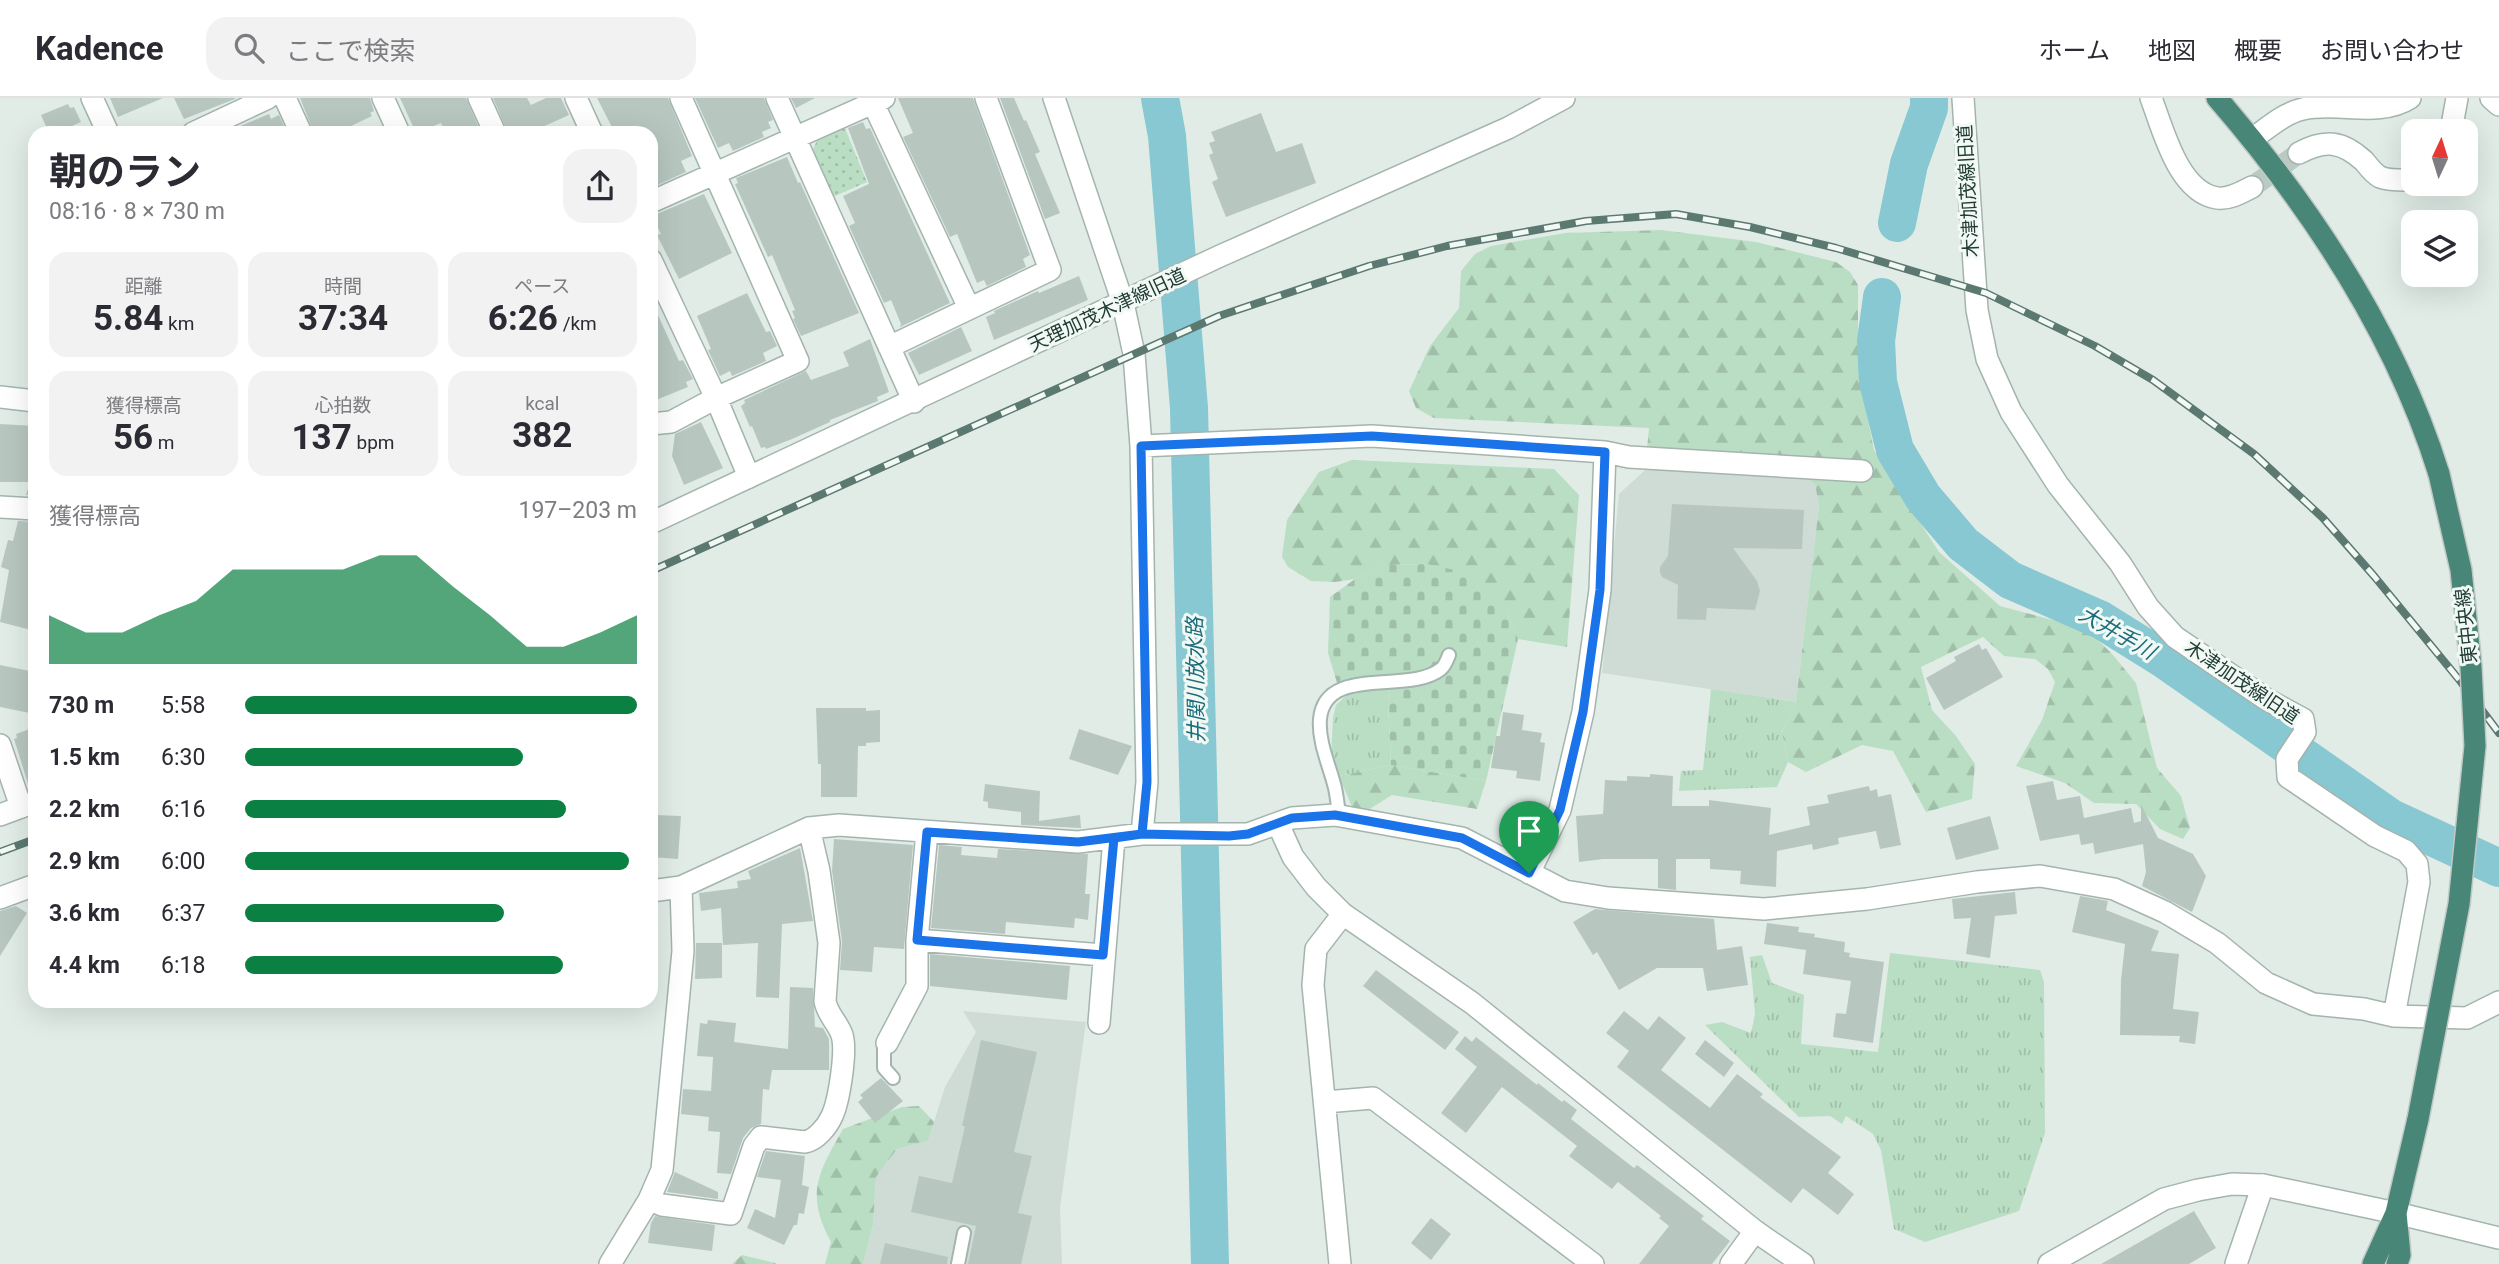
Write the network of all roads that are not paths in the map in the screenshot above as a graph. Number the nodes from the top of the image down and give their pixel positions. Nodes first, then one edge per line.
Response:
1 (92, 98) edge
2 (268, 98) edge
3 (285, 98) edge
4 (383, 98) edge
5 (479, 98) edge
6 (576, 98) edge
7 (681, 98) edge
8 (777, 98) edge
9 (986, 98) edge
10 (1055, 98) edge
11 (1564, 98) edge
12 (1963, 98) edge
13 (2151, 98) edge
14 (2217, 98) edge
15 (2410, 98) edge
16 (2458, 98) edge
17 (2491, 98) edge
18 (879, 100) edge
19 (2499, 105) edge
20 (2454, 119) edge
21 (105, 126) edge
22 (212, 126) edge
23 (298, 126) edge
24 (396, 126) edge
25 (492, 126) edge
26 (589, 126) edge
27 (794, 138) junction
28 (2252, 139) junction
29 (2299, 153) tunnel mouth
30 (716, 173) junction
31 (2401, 180) edge
32 (2252, 187) tunnel mouth
33 (658, 199) edge
34 (658, 275) edge
35 (1123, 303) junction
36 (969, 308) junction
37 (889, 347) junction
38 (0, 397) edge
39 (716, 398) junction
40 (28, 400) edge
41 (914, 402) junction
42 (658, 423) edge
43 (1145, 446) junction
44 (1605, 452) junction
45 (1861, 471) dead end
46 (749, 477) junction
47 (0, 508) edge
48 (28, 509) edge
49 (658, 520) edge
50 (1449, 655) dead end
51 (0, 745) edge
52 (28, 805) edge
53 (0, 815) edge
54 (1339, 816) junction
55 (1278, 824) junction
56 (809, 828) junction
57 (927, 832) junction
58 (1153, 835) junction
59 (1114, 838) junction
60 (1529, 873) junction
61 (681, 887) junction
62 (28, 888) edge
63 (658, 890) edge
64 (0, 898) edge
65 (1343, 914) junction
66 (917, 940) junction
67 (1103, 955) junction
68 (2499, 1002) edge
69 (2394, 1016) junction
70 (1099, 1023) dead end
71 (887, 1043) joint
72 (893, 1078) dead end
73 (1325, 1102) junction
74 (2263, 1185) junction
75 (649, 1200) junction
76 (2396, 1213) junction
77 (1755, 1231) junction
78 (964, 1233) dead end
79 (2499, 1238) edge
80 (610, 1264) edge
81 (958, 1264) edge
82 (1340, 1264) edge
83 (1593, 1264) edge
84 (1731, 1264) edge
85 (1804, 1264) edge
86 (2049, 1264) edge
87 (2236, 1264) edge
88 (2373, 1264) edge
89 (2397, 1264) edge

1 - 21 street
2 - 22 street
3 - 23 street
4 - 24 street
5 - 25 street
6 - 26 street
7 - 30 street
8 - 27 street
9 - 36 street
10 - 35 street
11 - 35 street, 天理加茂木津線旧道
12 - 69 street, 木津加茂線旧道
13 - 32 street
14 - 28 highway, 東中央線
15 - 28 street
16 - 20 street
17 - 19 street
18 - 27 street
18 - 36 street
27 - 30 street
27 - 37 street
28 - 76 highway, 東中央線, bridge
29 - 31 street
30 - 33 street
30 - 39 street
34 - 39 street
35 - 41 street, 天理加茂木津線旧道
35 - 43 street
36 - 37 street
37 - 41 street
38 - 40 street
39 - 42 street
39 - 46 street
41 - 46 street, 天理加茂木津線旧道
43 - 44 street
43 - 58 street
44 - 45 street
44 - 60 street
46 - 49 street, 天理加茂木津線旧道
47 - 48 street
50 - 54 lane
51 - 52 street
52 - 53 street
54 - 55 street
54 - 60 street
55 - 58 street
55 - 65 street
56 - 57 street
56 - 61 street
56 - 75 street
57 - 59 street
57 - 66 street
58 - 59 street
59 - 67 street
60 - 69 street
61 - 63 street
61 - 75 street
62 - 64 street
65 - 73 street
65 - 77 street
66 - 67 street
66 - 71 street
67 - 70 street
68 - 69 street
71 - 72 lane
73 - 82 street
73 - 83 street
74 - 76 street
74 - 86 street
74 - 87 street
75 - 80 street
76 - 79 street
76 - 88 highway, 東中央線
76 - 89 highway, 東中央線
77 - 84 street
77 - 85 street
78 - 81 lane

